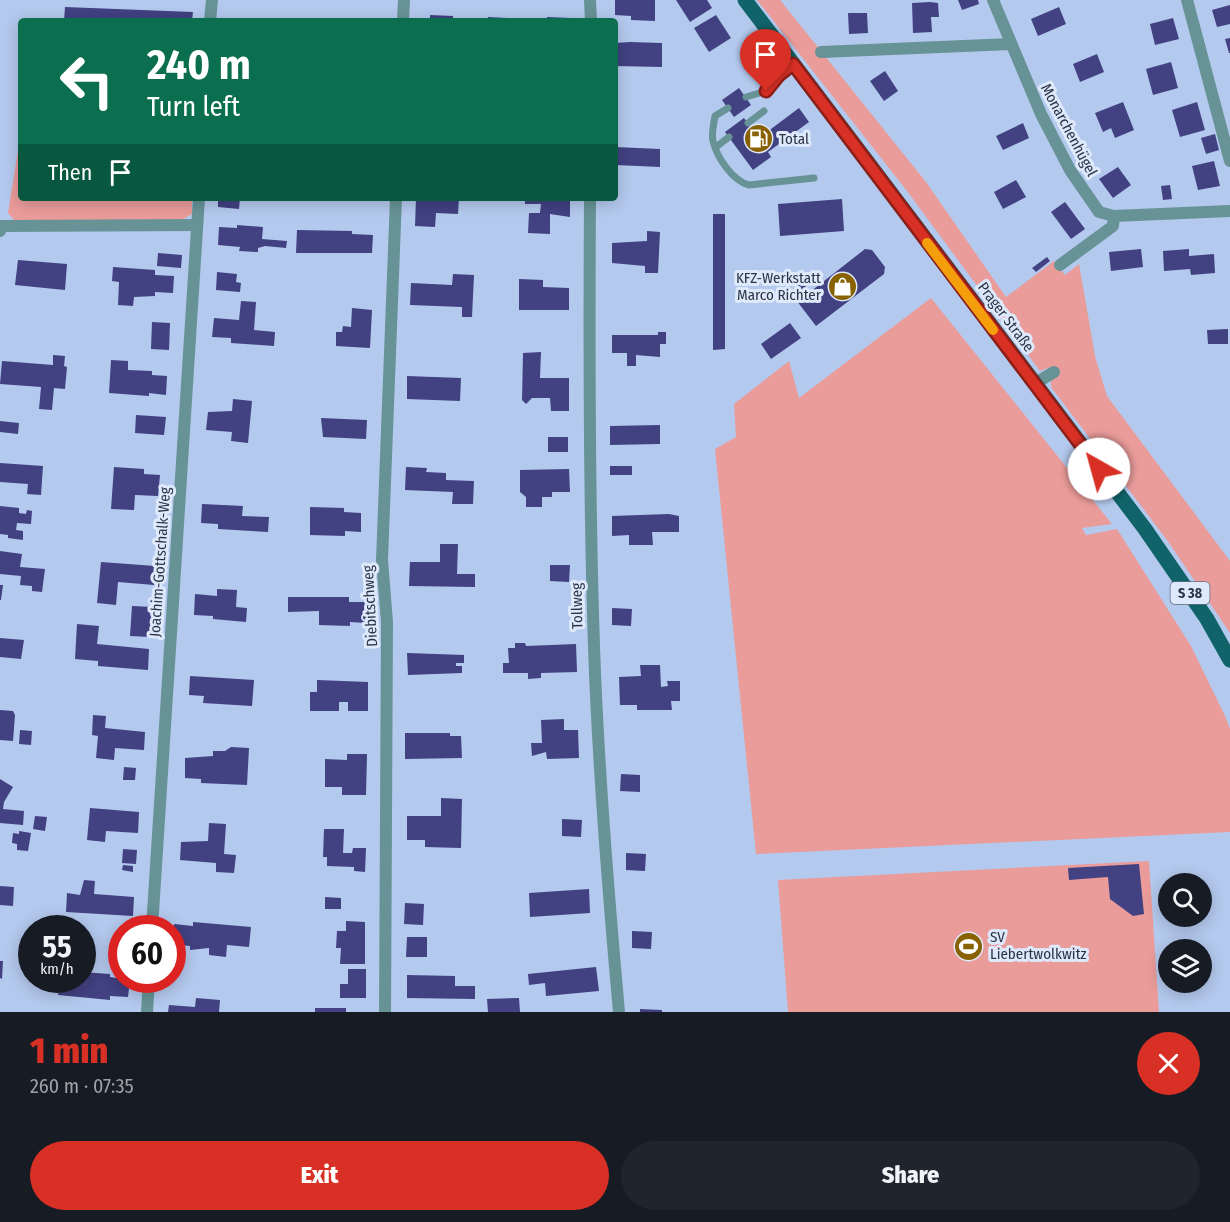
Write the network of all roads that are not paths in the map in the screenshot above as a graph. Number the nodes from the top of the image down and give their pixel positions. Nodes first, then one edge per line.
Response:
1 (212, 0) edge
2 (404, 0) edge
3 (590, 0) edge
4 (745, 0) edge
5 (993, 0) edge
6 (1187, 0) edge
7 (210, 18) edge
8 (403, 18) edge
9 (591, 18) edge
10 (1011, 44) junction
11 (821, 52) dead end
12 (793, 64) junction
13 (746, 97) dead end
14 (729, 108) dead end
15 (764, 111) dead end
16 (748, 123) dead end
17 (729, 137) dead end
18 (716, 147) junction
19 (1230, 160) edge
20 (814, 178) dead end
21 (199, 201) edge
22 (396, 201) edge
23 (590, 201) edge
24 (1230, 211) edge
25 (1114, 216) junction
26 (197, 225) junction
27 (0, 231) edge
28 (1060, 265) dead end
29 (1054, 372) dead end
30 (1034, 384) junction
31 (1230, 660) edge
32 (153, 915) edge
33 (148, 993) edge
34 (147, 1012) edge
35 (385, 1012) edge
36 (619, 1012) edge

1 - 7 street
2 - 8 street
3 - 9 street
4 - 12 main road, Prager Straße
5 - 10 street, Monarchenhügel
6 - 19 street
10 - 11 street
10 - 25 street, Monarchenhügel
12 - 13 lane
12 - 30 main road, Prager Straße / S 38
14 - 18 lane
15 - 16 lane
17 - 18 lane
18 - 20 lane
21 - 26 street, Joachim-Gottschalk-Weg
22 - 35 street, Diebitschweg
23 - 36 street, Tollweg
24 - 25 street
25 - 28 street
26 - 27 street
26 - 32 street, Joachim-Gottschalk-Weg
29 - 30 street
30 - 31 main road, Prager Straße / S 38
33 - 34 street

